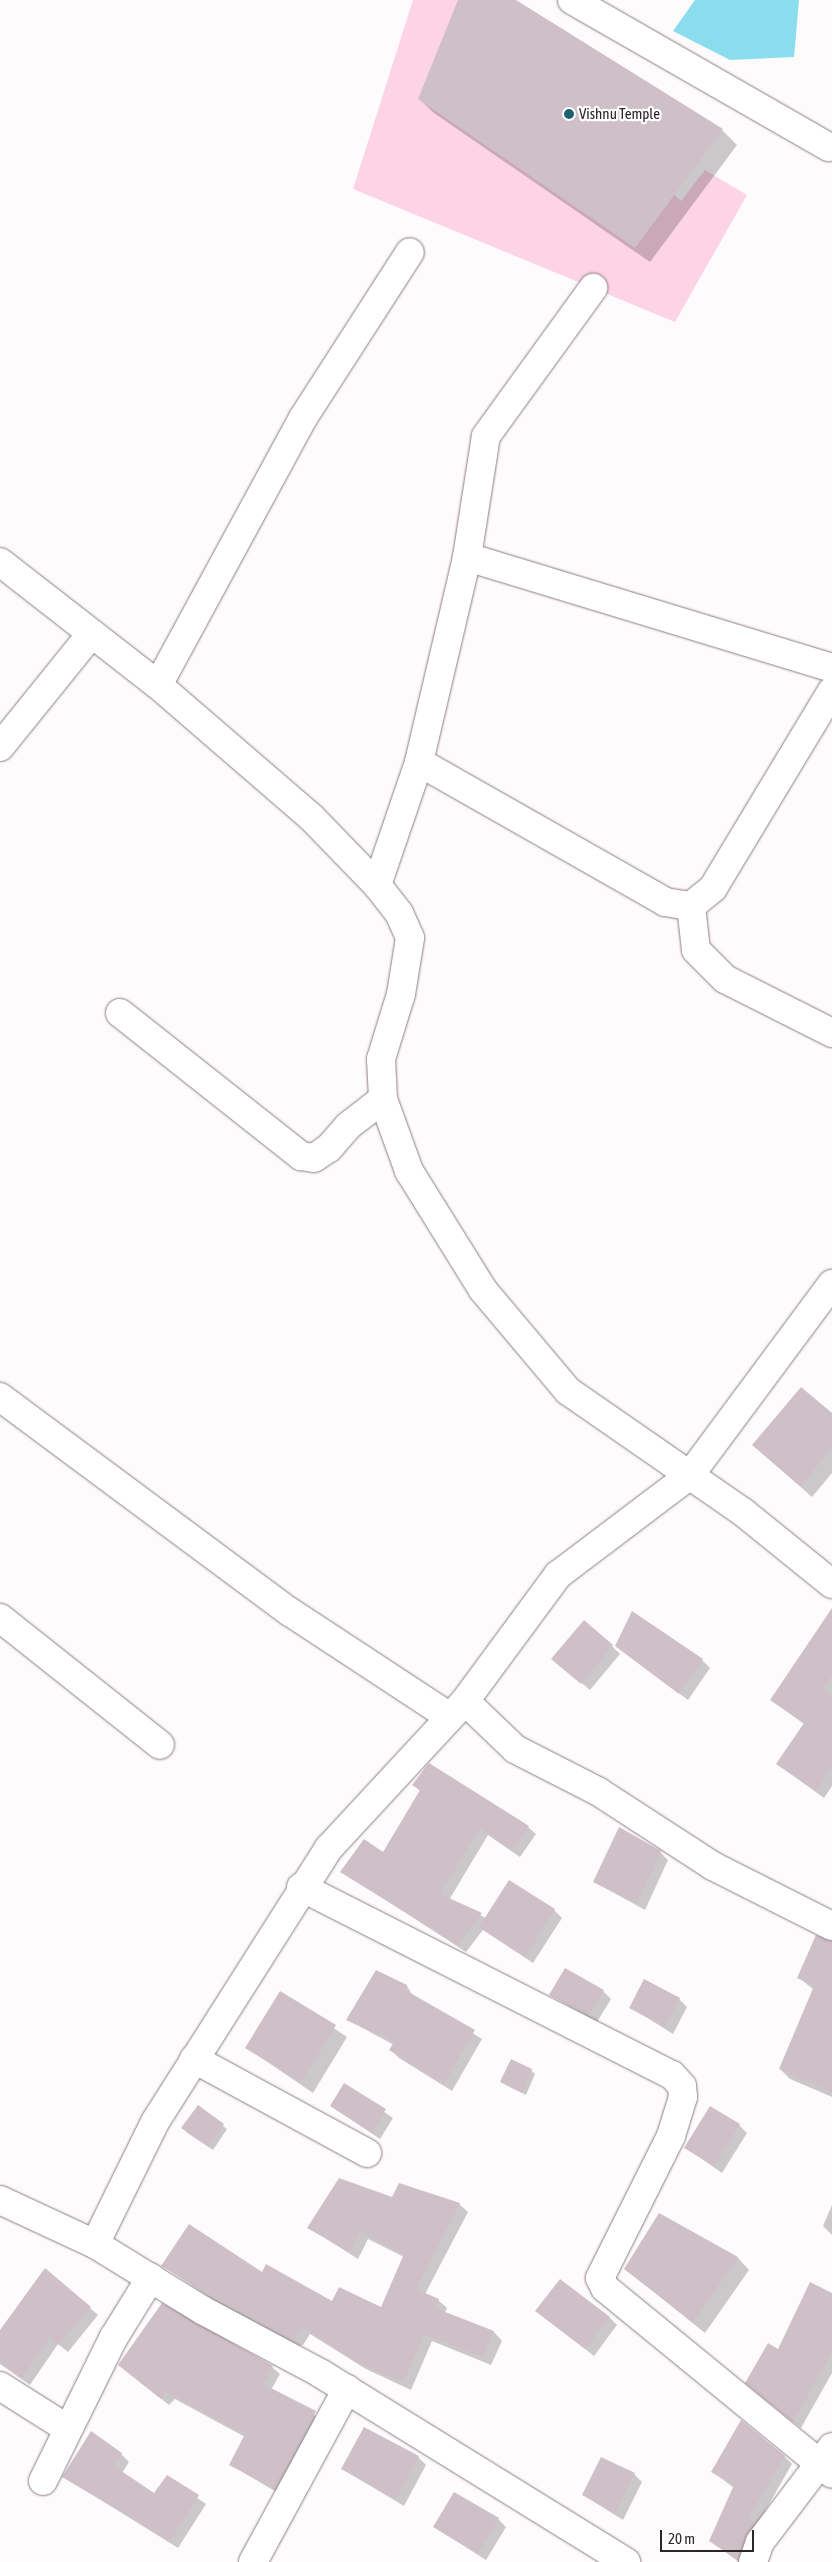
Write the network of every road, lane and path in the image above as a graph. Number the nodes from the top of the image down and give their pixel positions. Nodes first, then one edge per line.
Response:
1 (572, 0) edge
2 (829, 147) dead end
3 (410, 252) dead end
4 (593, 288) dead end
5 (467, 557) junction
6 (0, 562) edge
7 (92, 633) junction
8 (832, 668) edge
9 (158, 685) junction
10 (832, 691) edge
11 (0, 747) edge
12 (420, 762) junction
13 (377, 886) junction
14 (691, 906) junction
15 (120, 1014) dead end
16 (832, 1033) edge
17 (383, 1099) junction
18 (832, 1284) edge
19 (0, 1397) edge
20 (690, 1475) junction
21 (832, 1584) edge
22 (0, 1618) edge
23 (458, 1709) junction
24 (160, 1745) dead end
25 (301, 1887) junction
26 (832, 1926) edge
27 (194, 2059) junction
28 (367, 2153) dead end
29 (0, 2200) edge
30 (95, 2244) junction
31 (151, 2277) junction
32 (0, 2386) edge
33 (347, 2389) junction
34 (68, 2429) junction
35 (828, 2460) edge
36 (43, 2481) dead end
37 (253, 2562) edge
38 (626, 2562) edge
39 (753, 2562) edge

1 - 2 street
3 - 9 street
4 - 5 street
5 - 8 street
5 - 12 street
6 - 7 street
7 - 9 street
7 - 11 street
9 - 13 street
10 - 14 street
12 - 13 street
12 - 14 street
13 - 17 street
14 - 16 street
15 - 17 street
17 - 20 street
18 - 20 street
19 - 23 street
20 - 21 street
20 - 23 street
22 - 24 street
23 - 25 street
23 - 26 street
25 - 27 street
25 - 35 street
27 - 28 street
27 - 30 street
29 - 30 street
30 - 31 street
31 - 33 street
31 - 34 street
32 - 34 street
33 - 37 street
33 - 38 street
34 - 36 street
35 - 39 street

